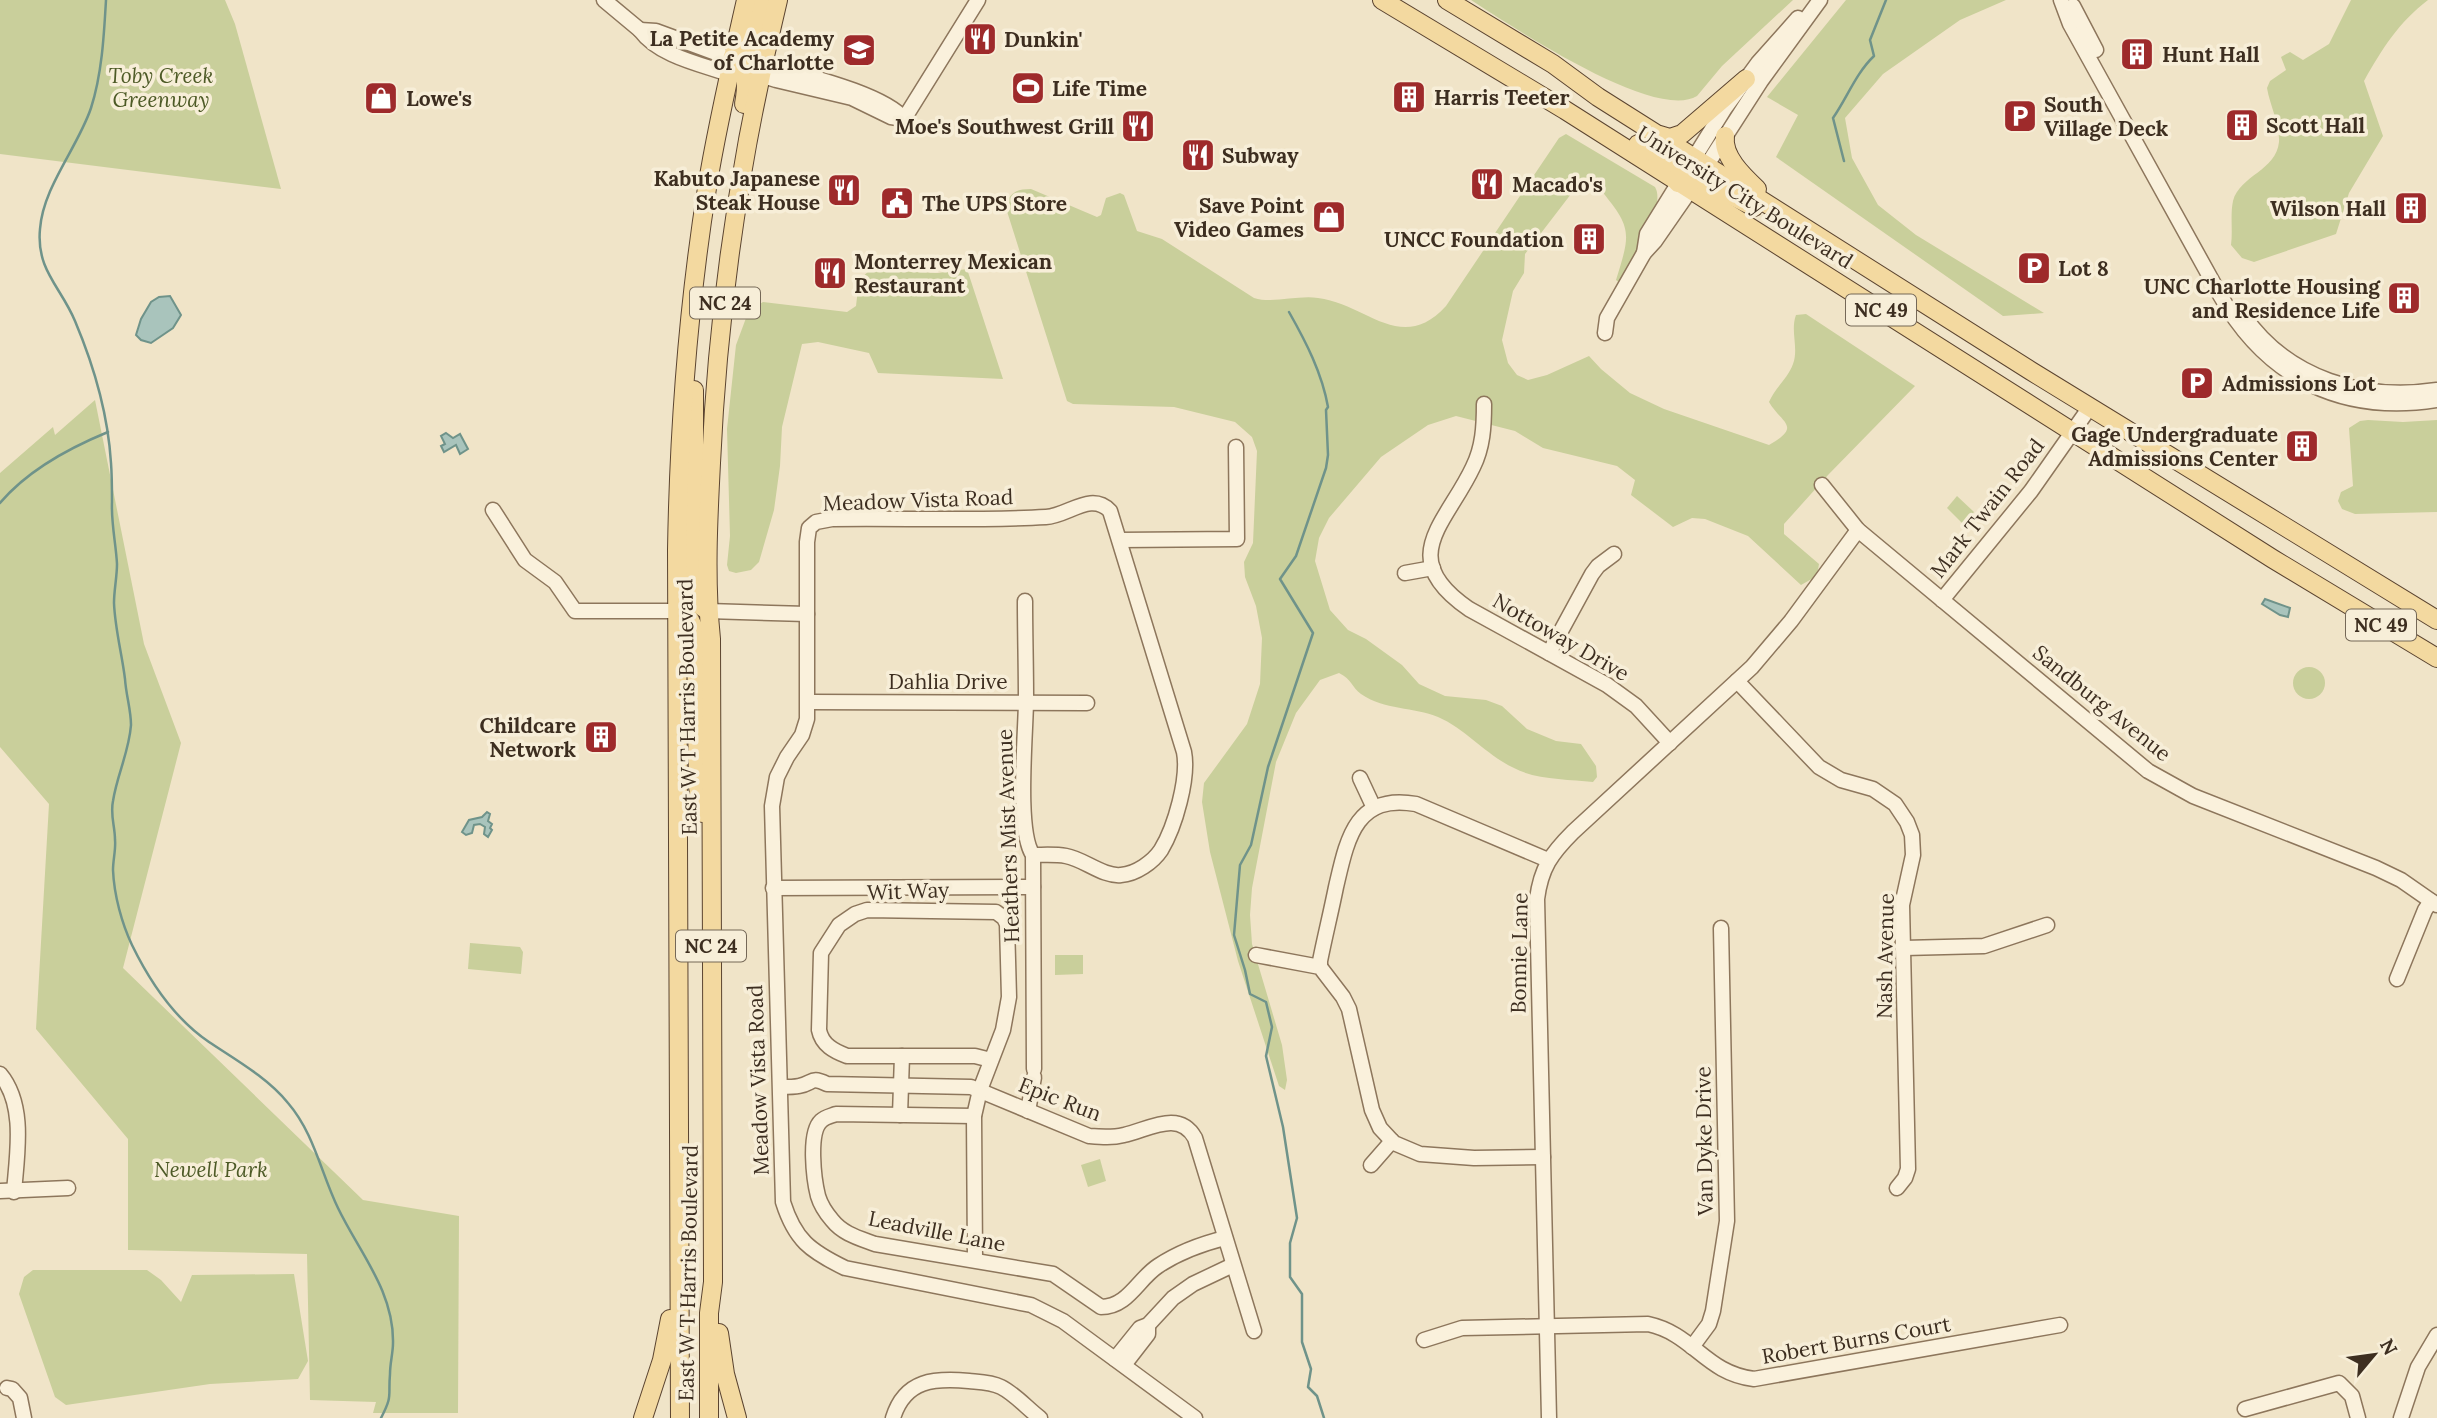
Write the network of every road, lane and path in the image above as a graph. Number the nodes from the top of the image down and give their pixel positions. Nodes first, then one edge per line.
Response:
1 (604, 0) edge
2 (746, 0) edge
3 (762, 0) edge
4 (778, 0) edge
5 (978, 0) edge
6 (1382, 0) edge
7 (1447, 0) edge
8 (2062, 0) edge
9 (2071, 0) edge
10 (1818, 2) edge
11 (731, 67) junction
12 (761, 69) junction
13 (1746, 79) junction
14 (1659, 135) junction
15 (1725, 136) junction
16 (1692, 174) junction
17 (1791, 218) junction
18 (734, 233) junction
19 (1841, 251) junction
20 (1605, 334) dead end
21 (688, 337) junction
22 (2437, 390) edge
23 (2437, 400) edge
24 (1484, 404) dead end
25 (2090, 407) junction
26 (2073, 431) junction
27 (1236, 447) dead end
28 (1822, 485) dead end
29 (493, 510) dead end
30 (1858, 530) junction
31 (1120, 540) junction
32 (1614, 554) dead end
33 (1433, 568) junction
34 (1405, 573) dead end
35 (1942, 600) junction
36 (1025, 601) dead end
37 (678, 611) junction
38 (708, 611) junction
39 (807, 614) junction
40 (2437, 621) edge
41 (1549, 653) junction
42 (2436, 655) edge
43 (1737, 681) junction
44 (808, 702) junction
45 (1026, 702) junction
46 (1087, 703) dead end
47 (1670, 743) junction
48 (1360, 778) dead end
49 (1374, 808) junction
50 (1033, 855) junction
51 (1548, 860) junction
52 (711, 861) junction
53 (1033, 887) junction
54 (773, 888) junction
55 (2434, 903) edge
56 (2047, 925) dead end
57 (1721, 928) dead end
58 (1903, 948) junction
59 (1256, 955) dead end
60 (1320, 967) junction
61 (2397, 979) dead end
62 (902, 1056) junction
63 (991, 1060) junction
64 (0, 1074) edge
65 (901, 1086) junction
66 (781, 1087) junction
67 (980, 1090) junction
68 (1028, 1111) junction
69 (900, 1115) junction
70 (974, 1116) junction
71 (1392, 1141) junction
72 (1543, 1157) junction
73 (1371, 1165) dead end
74 (68, 1188) dead end
75 (1897, 1188) dead end
76 (7, 1191) edge
77 (1225, 1238) junction
78 (679, 1256) junction
79 (975, 1259) junction
80 (1233, 1265) junction
81 (713, 1282) junction
82 (2060, 1325) dead end
83 (1547, 1326) junction
84 (1254, 1331) dead end
85 (1424, 1340) dead end
86 (2436, 1340) edge
87 (1692, 1347) junction
88 (1119, 1362) junction
89 (7, 1388) dead end
90 (2245, 1409) dead end
91 (24, 1418) edge
92 (643, 1418) edge
93 (680, 1418) edge
94 (709, 1418) edge
95 (737, 1418) edge
96 (893, 1418) edge
97 (1040, 1418) edge
98 (1195, 1418) edge
99 (1549, 1418) edge
100 (2358, 1418) edge
101 (2401, 1418) edge

1 - 11 street
2 - 11 main road, East W T Harris Boulevard / NC 24
3 - 12 main road
4 - 12 main road, East W T Harris Boulevard / NC 24
5 - 12 street
6 - 16 main road
7 - 14 main road, University City Boulevard / NC 49
8 - 23 street
9 - 22 street
10 - 13 street
10 - 15 street
11 - 18 main road
11 - 21 main road, East W T Harris Boulevard / NC 24
12 - 18 main road, East W T Harris Boulevard / NC 24
13 - 14 main road
13 - 16 street
14 - 16 main road, University City Boulevard / NC 49
15 - 16 street
15 - 17 main road
16 - 17 main road, University City Boulevard / NC 49
16 - 19 main road
16 - 20 street
16 - 26 main road, University City Boulevard / NC 49
17 - 19 main road, University City Boulevard / NC 49
18 - 38 main road, East W T Harris Boulevard / NC 24
19 - 25 main road, University City Boulevard / NC 49
21 - 37 main road, East W T Harris Boulevard / NC 24
21 - 38 main road
24 - 33 street
25 - 26 street, Mark Twain Road
25 - 40 main road, University City Boulevard / NC 49
26 - 35 street, Mark Twain Road
26 - 42 main road, University City Boulevard / NC 49
27 - 31 street
28 - 30 street, Sandburg Avenue
29 - 37 street
30 - 35 street, Sandburg Avenue
30 - 43 street, Bonnie Lane
31 - 39 street, Meadow Vista Road
31 - 50 street, Meadow Vista Road
32 - 41 street
33 - 34 street
33 - 41 street, Nottoway Drive
35 - 55 street, Sandburg Avenue
36 - 45 street, Heathers Mist Avenue
37 - 52 main road
37 - 78 main road, East W T Harris Boulevard / NC 24
38 - 39 street
38 - 52 main road, East W T Harris Boulevard / NC 24
39 - 44 street, Meadow Vista Road
41 - 47 street, Nottoway Drive
43 - 47 street, Bonnie Lane
43 - 58 street, Nash Avenue
44 - 45 street, Dahlia Drive
44 - 54 street, Meadow Vista Road
45 - 46 street, Dahlia Drive
45 - 50 street, Heathers Mist Avenue
47 - 51 street, Bonnie Lane
48 - 49 street
49 - 51 street
49 - 60 street
50 - 53 street, Heathers Mist Avenue
51 - 72 street, Bonnie Lane
52 - 81 main road, East W T Harris Boulevard / NC 24
53 - 54 street
53 - 68 street, Heathers Mist Avenue
54 - 66 street, Meadow Vista Road
55 - 61 street
56 - 58 street
57 - 87 street, Van Dyke Drive
58 - 75 street, Nash Avenue
59 - 60 street
60 - 71 street
62 - 63 street, Wit Way
62 - 63 street, Wit Way
62 - 65 street
63 - 67 street, Wit Way
64 - 76 street
65 - 66 street, Epic Run
65 - 67 street, Epic Run
65 - 69 street
66 - 88 street, Meadow Vista Road
67 - 68 street, Epic Run
67 - 70 street, Wit Way
68 - 77 street, Epic Run
69 - 70 street, Leadville Lane
69 - 79 street, Leadville Lane
70 - 79 street, Wit Way
71 - 72 street
71 - 73 street
72 - 83 street, Bonnie Lane
74 - 76 street
77 - 79 street, Leadville Lane
77 - 80 street, Epic Run
78 - 92 main road
78 - 93 main road, East W T Harris Boulevard / NC 24
80 - 84 street, Epic Run
80 - 88 street
81 - 94 main road, East W T Harris Boulevard / NC 24
81 - 95 main road
82 - 87 street, Robert Burns Court
83 - 85 street, Robert Burns Court
83 - 87 street, Robert Burns Court
83 - 99 street, Bonnie Lane
86 - 101 street
88 - 98 street, Meadow Vista Road
89 - 91 street
90 - 100 street
96 - 97 street

